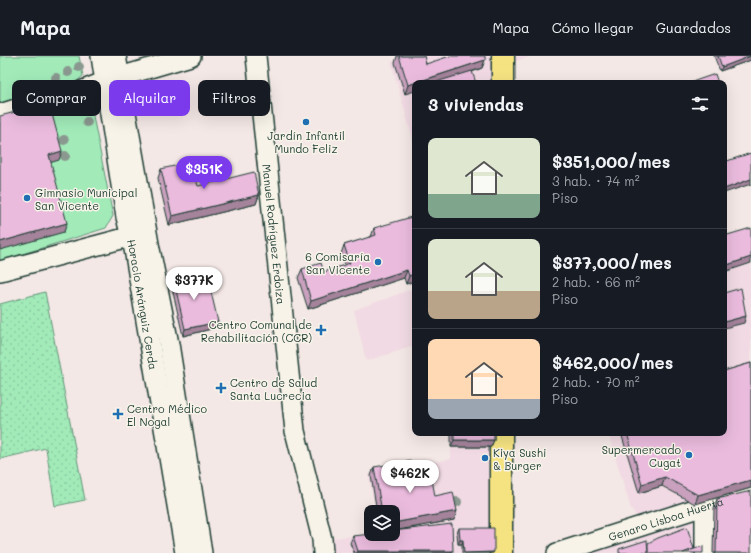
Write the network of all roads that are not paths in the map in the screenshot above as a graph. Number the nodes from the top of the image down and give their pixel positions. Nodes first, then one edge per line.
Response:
1 (191, 56) edge
2 (256, 56) edge
3 (503, 56) edge
4 (112, 58) edge
5 (114, 80) joint
6 (503, 80) edge
7 (109, 82) edge
8 (0, 114) edge
9 (120, 116) edge
10 (139, 234) junction
11 (0, 271) edge
12 (501, 436) edge
13 (751, 491) edge
14 (705, 505) junction
15 (185, 553) edge
16 (202, 553) edge
17 (323, 553) edge
18 (501, 553) edge
19 (557, 553) edge
20 (705, 553) edge

1 - 5 street
2 - 17 street, Manuel Rodríguez Erdoiza
3 - 6 main road
4 - 5 street, Horacio Aránguiz Cerda
7 - 8 street
9 - 10 street, Horacio Aránguiz Cerda
10 - 11 street
10 - 15 street, Horacio Aránguiz Cerda
10 - 16 street, Horacio Aránguiz Cerda
12 - 18 main road
13 - 14 street, Genaro Lisboa Huerta
14 - 19 street, Genaro Lisboa Huerta
14 - 20 street

